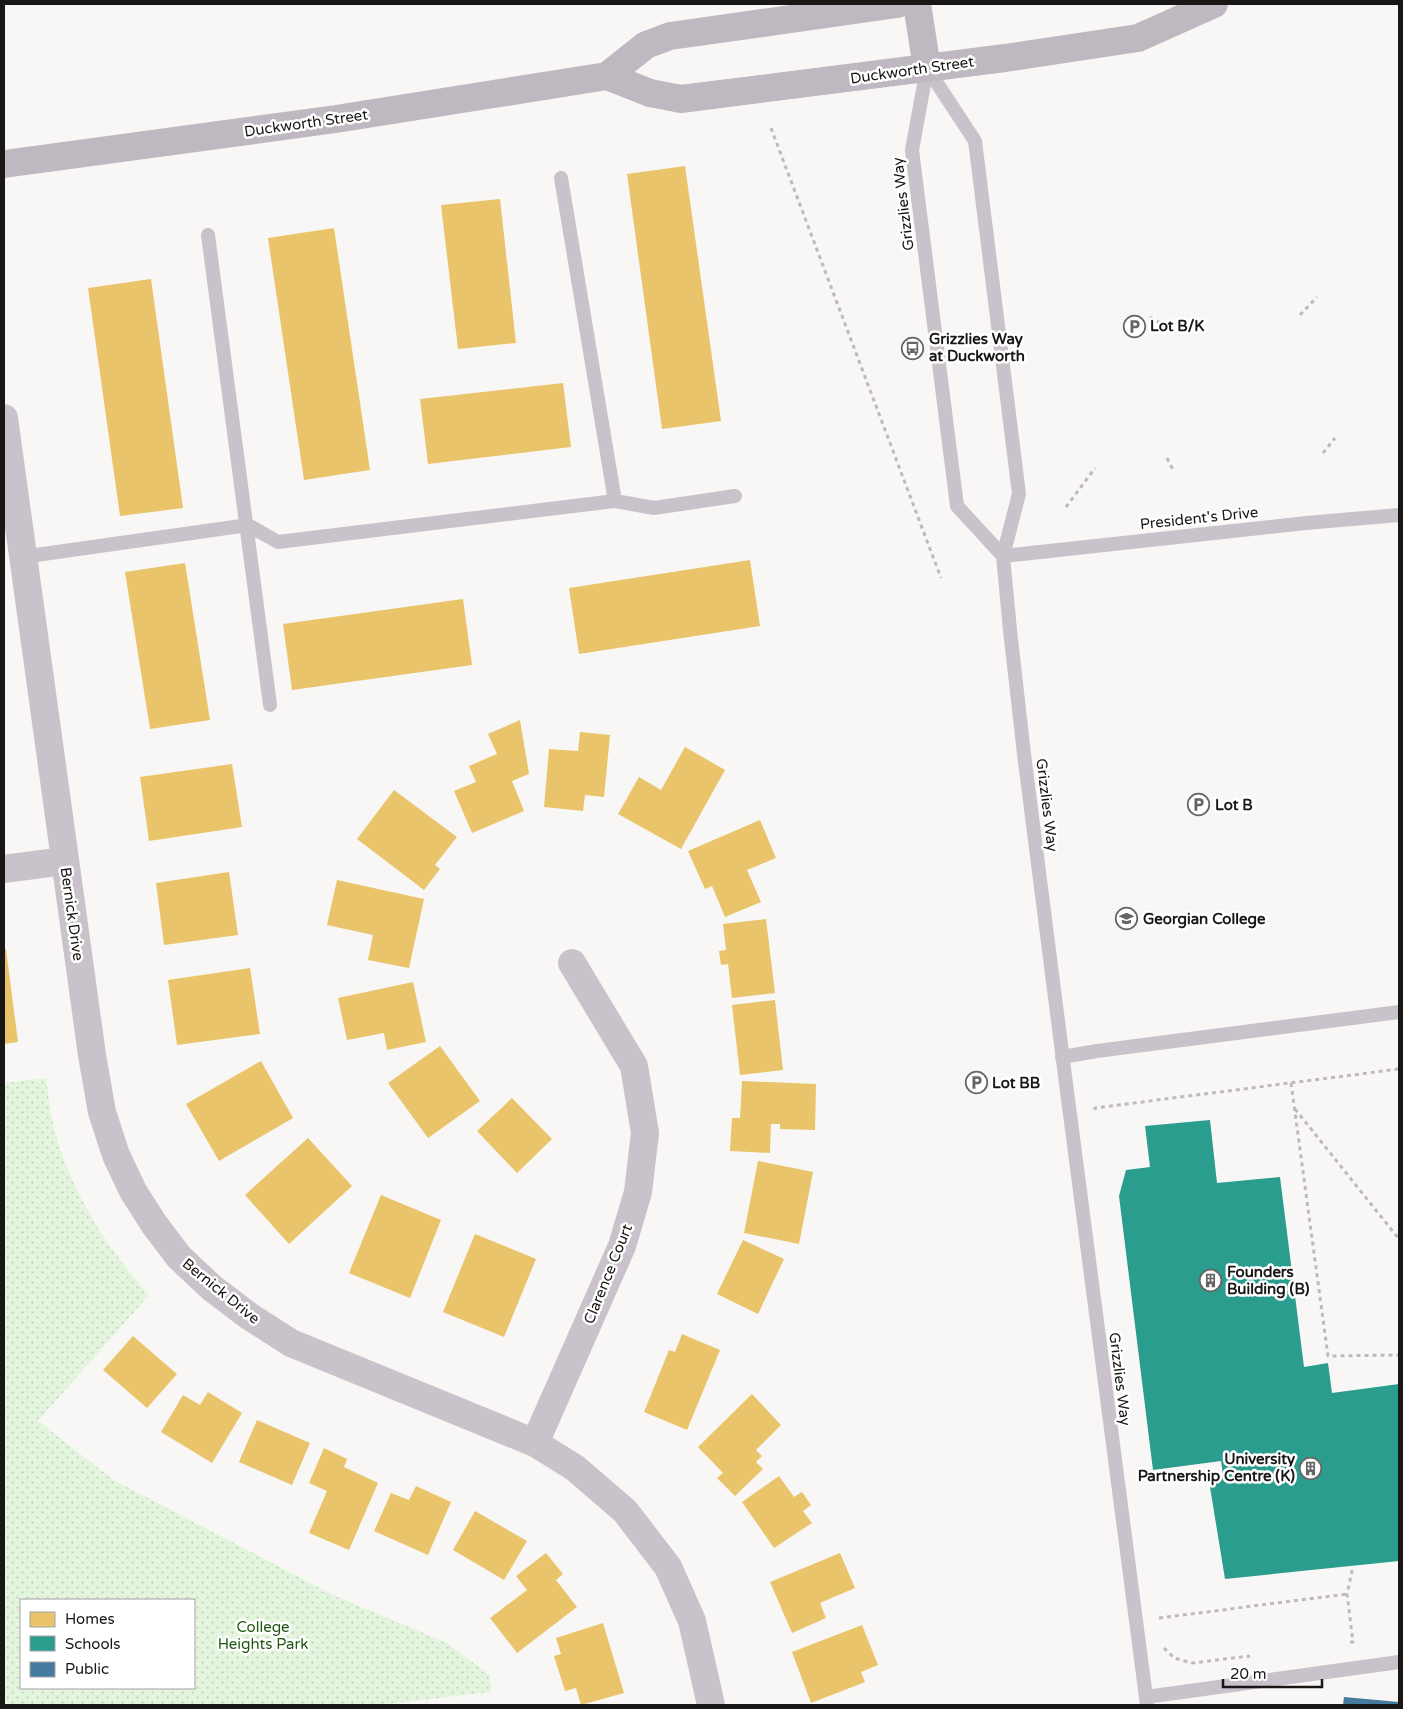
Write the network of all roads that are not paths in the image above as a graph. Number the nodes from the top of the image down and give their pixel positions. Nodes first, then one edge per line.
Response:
1 (897, 4) edge
2 (917, 4) edge
3 (1214, 4) edge
4 (927, 68) junction
5 (606, 76) junction
6 (4, 164) edge
7 (561, 178) dead end
8 (208, 235) dead end
9 (4, 418) edge
10 (735, 496) dead end
11 (615, 501) junction
12 (1399, 515) edge
13 (248, 526) junction
14 (1003, 556) junction
15 (22, 557) junction
16 (270, 705) dead end
17 (64, 861) junction
18 (4, 869) edge
19 (572, 963) dead end
20 (1399, 1012) edge
21 (1062, 1057) junction
22 (535, 1443) junction
23 (1399, 1662) edge
24 (1146, 1701) edge
25 (711, 1705) edge

1 - 5 main road, Duckworth Street
2 - 4 main road
3 - 4 main road, Duckworth Street
4 - 5 main road, Duckworth Street
4 - 14 lane, Grizzlies Way
4 - 14 lane, Grizzlies Way
5 - 6 main road, Duckworth Street
7 - 11 lane
8 - 13 lane
9 - 15 street, Bernick Drive
10 - 11 lane
11 - 13 lane
12 - 14 lane, President's Drive
13 - 15 lane
13 - 16 lane
14 - 21 lane, Grizzlies Way
15 - 17 street, Bernick Drive
17 - 18 street
17 - 22 street, Bernick Drive
19 - 22 street, Clarence Court
20 - 21 lane
21 - 24 lane, Grizzlies Way
22 - 25 street, Bernick Drive
23 - 24 lane

